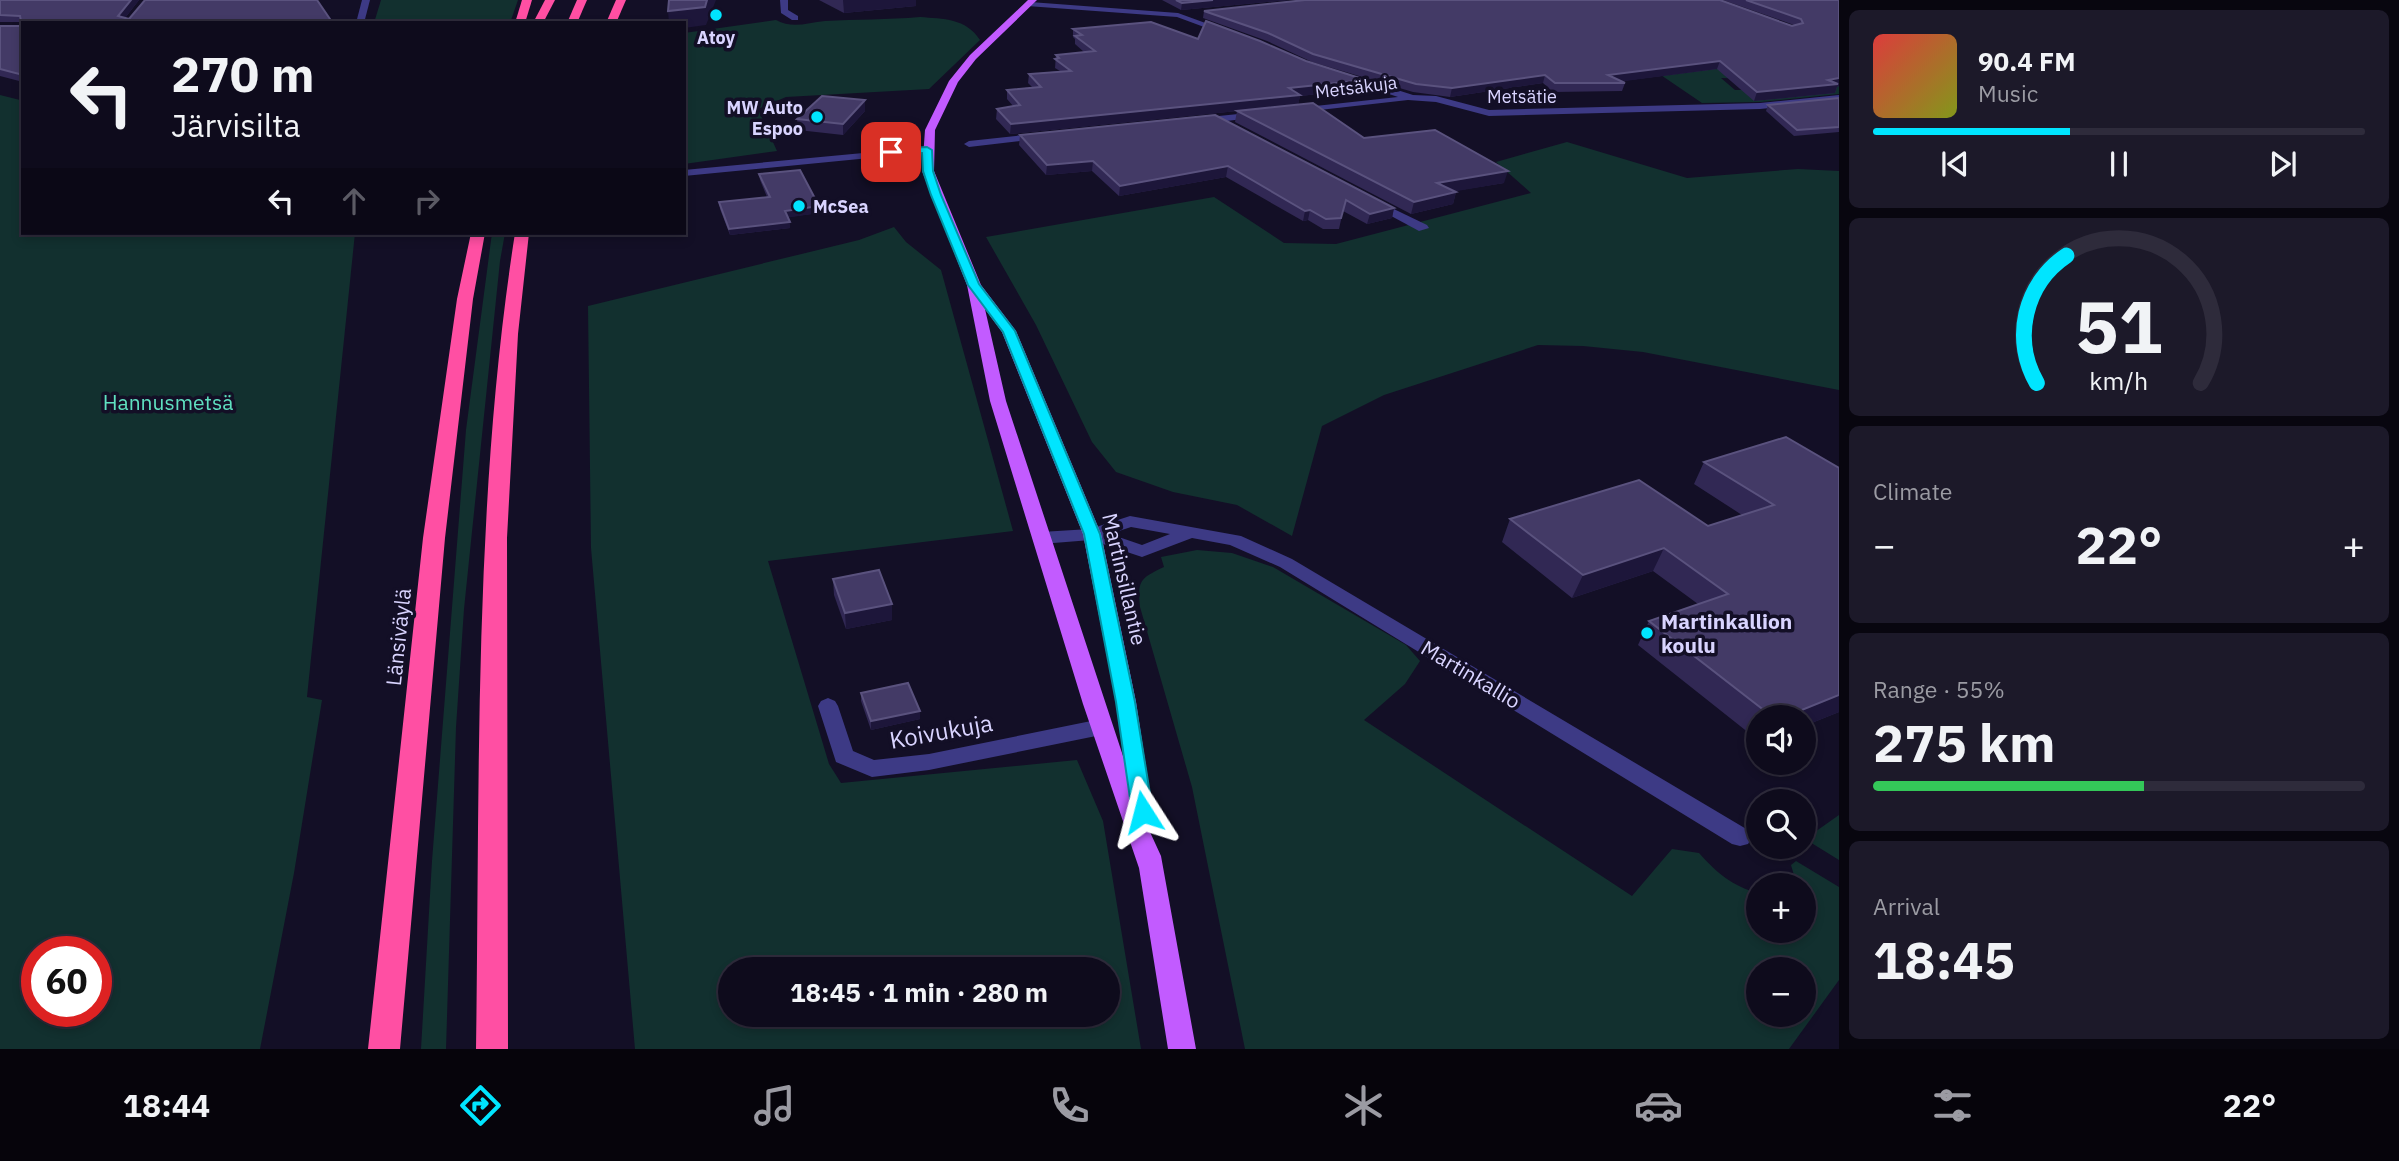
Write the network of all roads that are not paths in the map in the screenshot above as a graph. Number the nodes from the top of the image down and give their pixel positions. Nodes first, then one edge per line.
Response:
1 (366, 0) edge
2 (527, 0) edge
3 (550, 0) edge
4 (582, 0) edge
5 (621, 0) edge
6 (784, 0) edge
7 (1031, 2) edge
8 (1199, 13) edge
9 (1178, 15) junction
10 (795, 19) dead end
11 (361, 21) edge
12 (521, 21) edge
13 (539, 21) edge
14 (573, 21) edge
15 (612, 21) edge
16 (1236, 36) edge
17 (1329, 73) edge
18 (1412, 97) junction
19 (1839, 99) edge
20 (1282, 112) edge
21 (1269, 114) edge
22 (1216, 119) junction
23 (1189, 122) edge
24 (1239, 131) edge
25 (1053, 135) edge
26 (969, 144) dead end
27 (927, 150) junction
28 (686, 173) edge
29 (1358, 194) edge
30 (1423, 228) dead end
31 (478, 235) edge
32 (522, 235) edge
33 (974, 285) junction
34 (1193, 531) junction
35 (1092, 534) junction
36 (1041, 538) junction
37 (828, 706) dead end
38 (1101, 727) junction
39 (1740, 837) dead end
40 (1151, 868) junction
41 (384, 1049) edge
42 (492, 1049) edge
43 (1182, 1049) edge

1 - 11 street
2 - 12 highway
3 - 13 highway
4 - 14 highway
5 - 15 highway
6 - 10 street
7 - 9 street
7 - 27 main road, Martinsillantie
8 - 9 street
9 - 16 street
17 - 18 street, Metsätie
18 - 19 street, Metsätie
18 - 20 street, Metsäkuja
21 - 22 street
22 - 23 street
22 - 24 street
25 - 26 street
27 - 28 street
27 - 33 main road, Martinsillantie
29 - 30 street
31 - 41 highway, Länsiväylä
32 - 42 highway
33 - 35 main road, Martinsillantie
33 - 36 main road, Martinsillantie
34 - 35 street, Martinkallio
34 - 35 street, Martinkallio
34 - 39 street, Martinkallio
35 - 36 street, Martinkallio
35 - 40 main road, Martinsillantie
36 - 38 main road, Martinsillantie
37 - 38 street, Koivukuja
38 - 40 main road, Martinsillantie
40 - 43 main road, Martinsillantie

